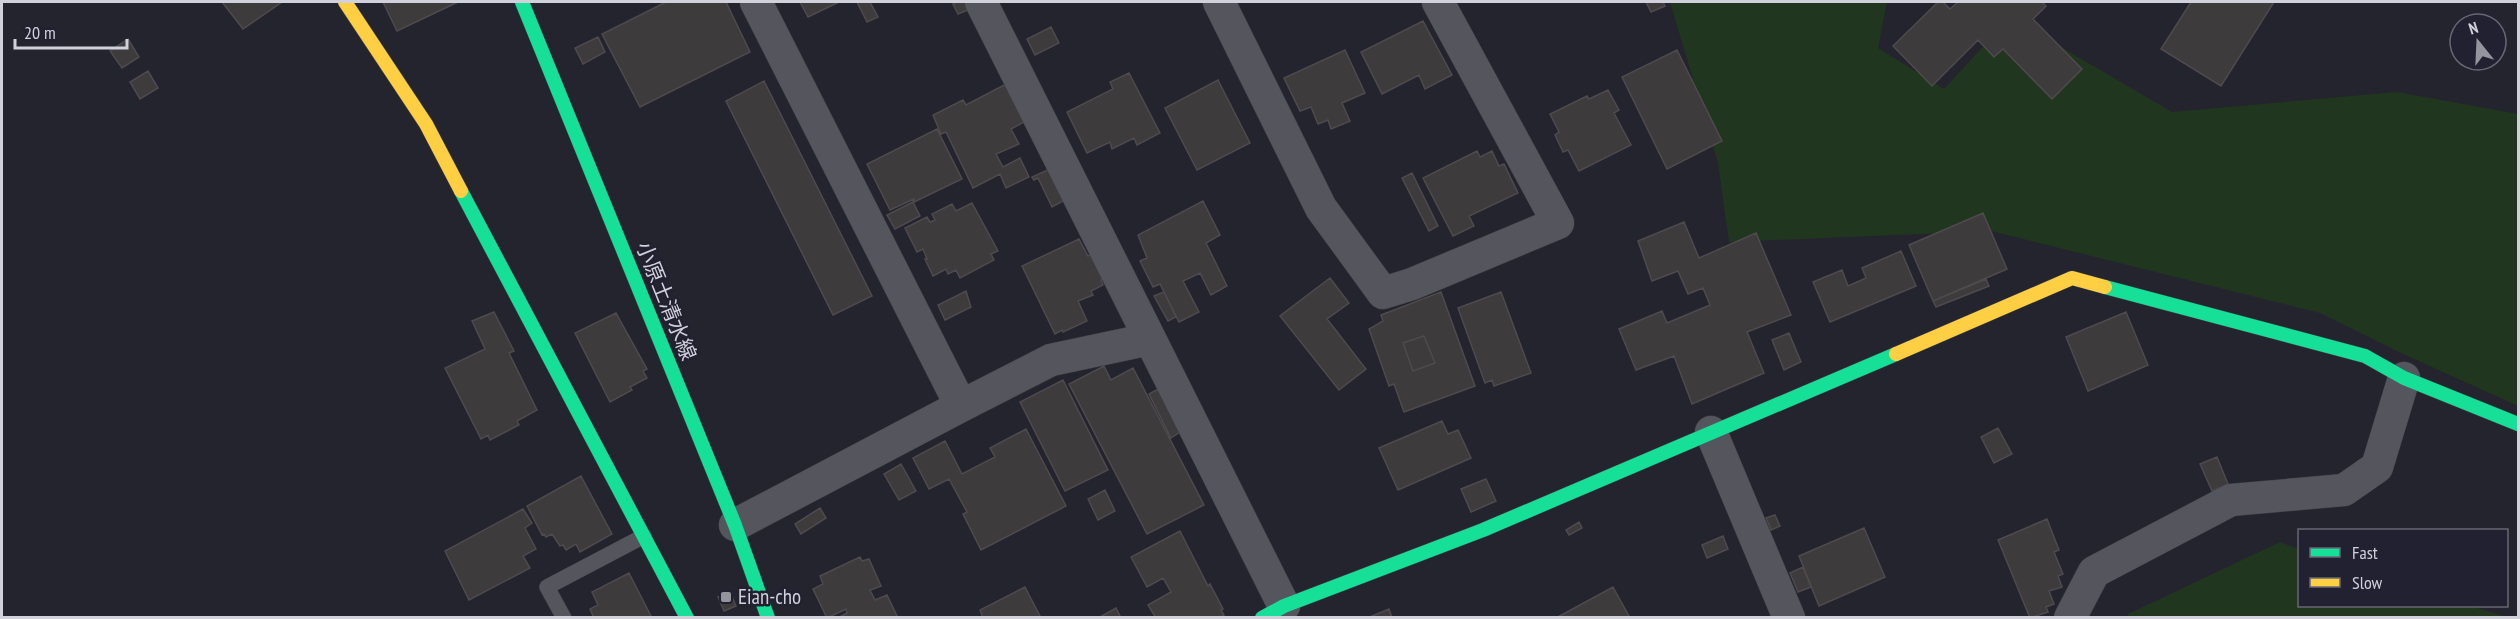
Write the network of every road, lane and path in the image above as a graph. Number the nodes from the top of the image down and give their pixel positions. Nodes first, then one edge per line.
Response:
1 (345, 2) edge
2 (522, 2) edge
3 (756, 2) edge
4 (981, 2) edge
5 (1219, 2) edge
6 (1438, 2) edge
7 (1150, 339) junction
8 (2404, 378) junction
9 (961, 406) junction
10 (2518, 424) edge
11 (1711, 432) junction
12 (735, 525) junction
13 (644, 536) junction
14 (1273, 612) edge
15 (1788, 617) edge
16 (564, 618) edge
17 (687, 618) edge
18 (768, 618) edge
19 (2070, 618) edge

1 - 13 street
2 - 12 street, 小原土清水線
3 - 9 street
4 - 7 street
5 - 6 street
7 - 9 street
7 - 14 street
8 - 10 street
8 - 11 street
8 - 19 street
9 - 12 street
11 - 14 street
11 - 15 street
12 - 18 street, 小原土清水線
13 - 16 lane
13 - 17 street

